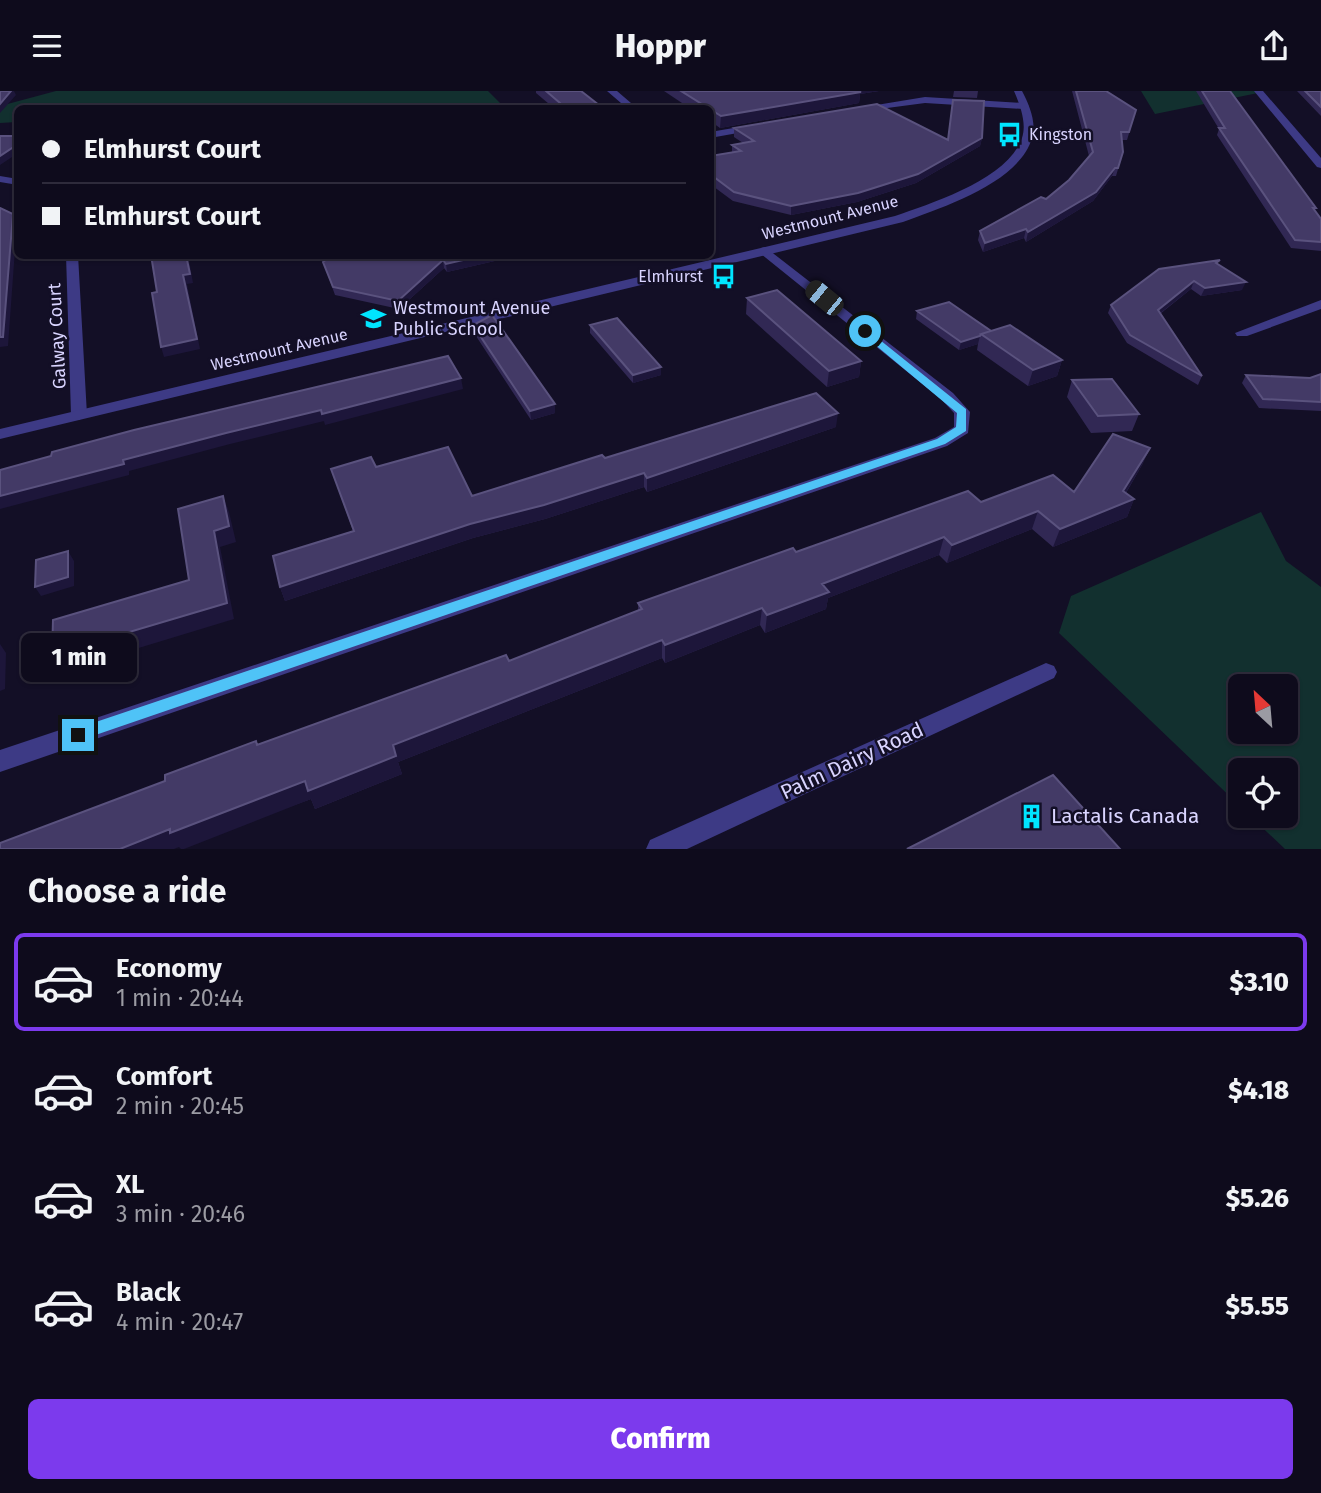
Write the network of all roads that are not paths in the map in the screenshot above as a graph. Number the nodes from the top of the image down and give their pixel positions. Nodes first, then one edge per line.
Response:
1 (611, 91) edge
2 (1018, 91) edge
3 (1258, 91) edge
4 (629, 105) edge
5 (1024, 106) junction
6 (845, 111) edge
7 (764, 125) edge
8 (714, 134) edge
9 (1321, 165) edge
10 (765, 251) junction
11 (72, 259) edge
12 (1321, 304) edge
13 (1242, 333) dead end
14 (79, 415) junction
15 (0, 434) edge
16 (1046, 672) dead end
17 (0, 761) edge
18 (659, 849) edge

1 - 4 street
2 - 5 street, Westmount Avenue
3 - 9 street
5 - 6 street
5 - 10 street, Westmount Avenue
7 - 8 street
10 - 14 street, Westmount Avenue
10 - 17 street
11 - 14 street, Galway Court
12 - 13 street
14 - 15 street, Westmount Avenue
16 - 18 street, Palm Dairy Road

